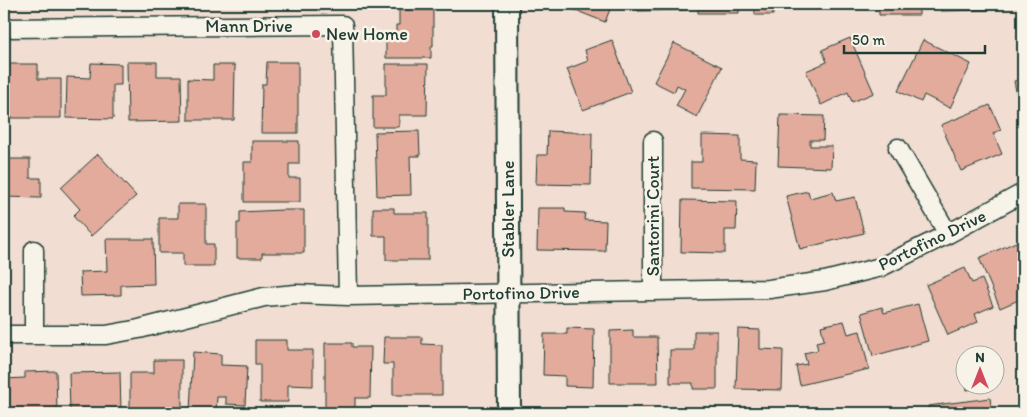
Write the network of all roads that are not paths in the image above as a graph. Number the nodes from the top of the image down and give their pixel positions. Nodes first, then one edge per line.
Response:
1 (507, 4) edge
2 (4, 28) edge
3 (653, 141) dead end
4 (898, 148) dead end
5 (1023, 193) edge
6 (948, 234) junction
7 (34, 250) dead end
8 (653, 291) junction
9 (508, 293) junction
10 (348, 296) junction
11 (4, 335) edge
12 (34, 335) junction
13 (509, 413) edge

1 - 9 street, Stabler Lane
2 - 10 street, Mann Drive
3 - 8 street, Santorini Court
4 - 6 street
5 - 6 street, Portofino Drive
6 - 8 street, Portofino Drive
7 - 12 street
8 - 9 street, Portofino Drive
9 - 10 street, Portofino Drive
9 - 13 street, Stabler Lane
10 - 12 street, Portofino Drive
11 - 12 street, Portofino Drive

